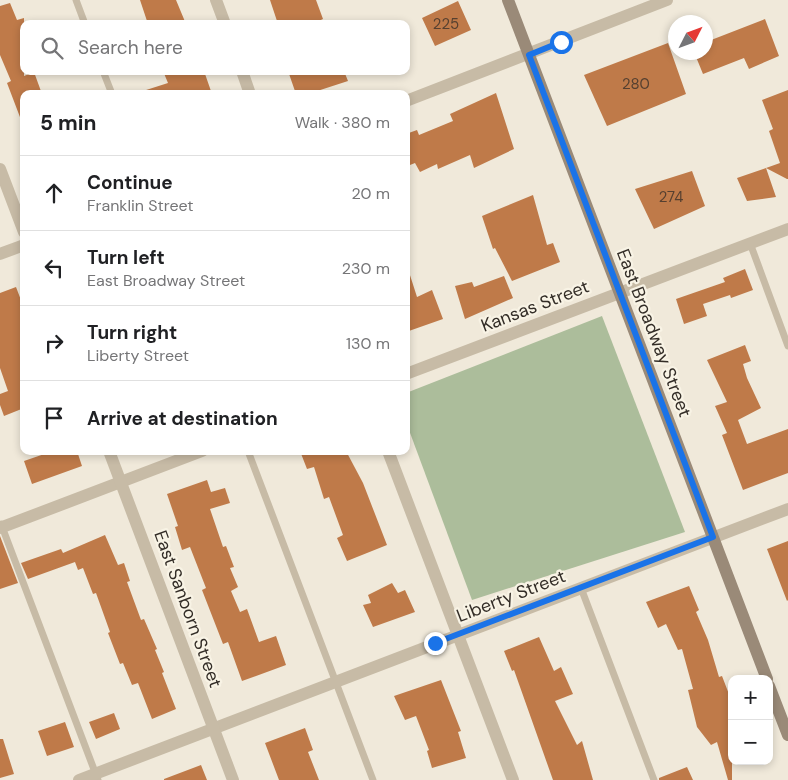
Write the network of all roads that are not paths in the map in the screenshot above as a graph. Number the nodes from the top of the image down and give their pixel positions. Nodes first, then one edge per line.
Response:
1 (76, 0) edge
2 (216, 0) edge
3 (508, 0) edge
4 (667, 0) edge
5 (653, 3) edge
6 (84, 20) edge
7 (224, 20) edge
8 (529, 55) junction
9 (105, 75) edge
10 (243, 75) edge
11 (110, 90) edge
12 (249, 90) edge
13 (410, 100) edge
14 (0, 170) edge
15 (20, 222) edge
16 (788, 229) edge
17 (750, 243) junction
18 (20, 246) edge
19 (0, 254) edge
20 (619, 293) junction
21 (788, 346) edge
22 (410, 372) edge
23 (111, 455) edge
24 (192, 455) edge
25 (250, 455) edge
26 (390, 455) edge
27 (122, 482) junction
28 (788, 508) edge
29 (1, 526) edge
30 (713, 537) junction
31 (581, 588) junction
32 (458, 635) junction
33 (765, 675) edge
34 (336, 682) junction
35 (773, 696) edge
36 (213, 729) junction
37 (788, 735) edge
38 (97, 777) edge
39 (79, 780) edge
40 (233, 780) edge
41 (372, 780) edge
42 (513, 780) edge
43 (654, 780) edge

1 - 6 lane
2 - 7 street
3 - 8 main road, East Broadway Street
4 - 5 street
5 - 8 street
8 - 13 street
8 - 20 main road, East Broadway Street
9 - 11 lane
10 - 12 street
14 - 15 street
16 - 17 street, Kansas Street
17 - 20 street, Kansas Street
17 - 21 lane
18 - 19 street
20 - 22 street, Kansas Street
20 - 30 main road, East Broadway Street
23 - 27 street, East Sanborn Street
24 - 27 street
25 - 34 lane
26 - 32 street
27 - 29 street
27 - 36 street, East Sanborn Street
28 - 30 street, Liberty Street
29 - 38 lane
30 - 31 street, Liberty Street
30 - 33 main road, East Broadway Street
31 - 32 street, Liberty Street
31 - 43 lane
32 - 34 street, Liberty Street
32 - 42 street
34 - 36 street, Liberty Street
34 - 41 lane
35 - 37 main road
36 - 38 street, Liberty Street
36 - 40 street, East Sanborn Street
38 - 39 street, Liberty Street

